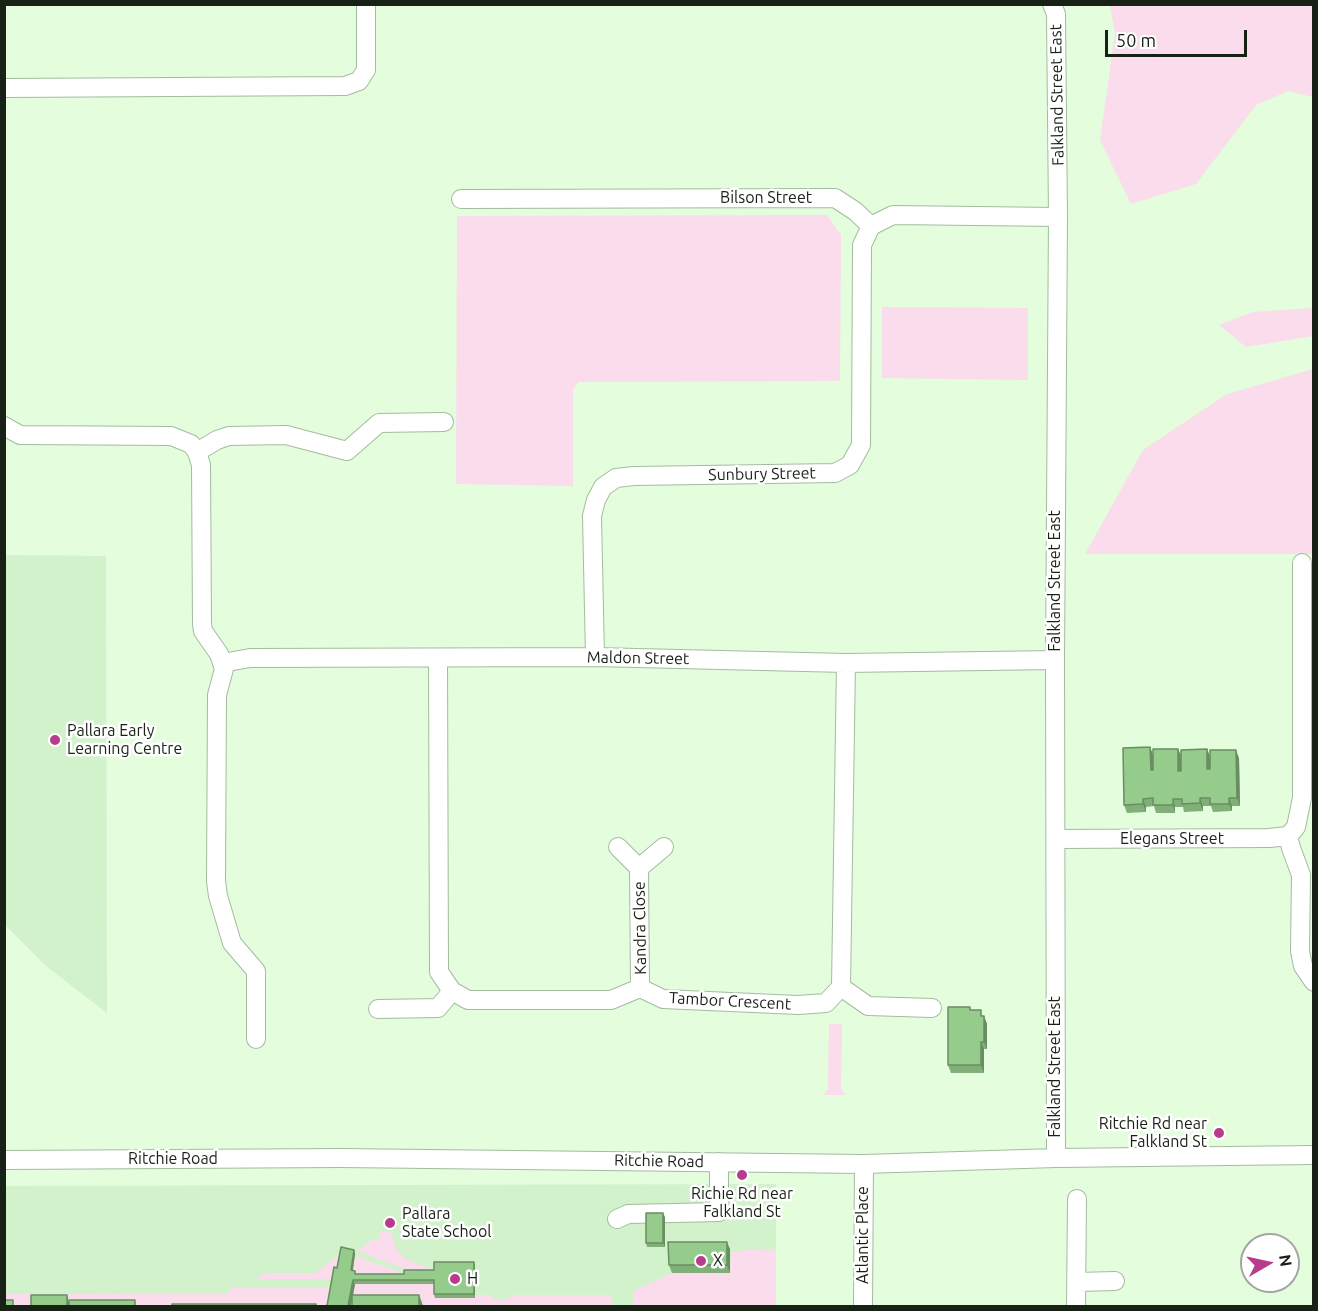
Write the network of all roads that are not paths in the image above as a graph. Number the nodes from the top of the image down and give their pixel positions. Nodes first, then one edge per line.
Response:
1 (366, 4) edge
2 (1052, 4) edge
3 (4, 88) edge
4 (461, 199) dead end
5 (1058, 217) junction
6 (872, 226) junction
7 (444, 422) dead end
8 (5, 427) edge
9 (197, 452) junction
10 (1302, 562) dead end
11 (595, 657) junction
12 (438, 658) junction
13 (1055, 660) junction
14 (222, 663) junction
15 (846, 663) junction
16 (1288, 836) junction
17 (1056, 839) junction
18 (618, 847) dead end
19 (664, 847) dead end
20 (639, 868) junction
21 (1314, 982) edge
22 (841, 987) junction
23 (640, 988) junction
24 (452, 991) junction
25 (932, 1008) dead end
26 (378, 1009) dead end
27 (256, 1040) dead end
28 (1314, 1155) edge
29 (1056, 1158) junction
30 (4, 1160) edge
31 (719, 1162) junction
32 (864, 1164) junction
33 (1077, 1199) dead end
34 (617, 1219) dead end
35 (1115, 1281) dead end
36 (1077, 1282) junction
37 (863, 1306) edge
38 (1076, 1306) edge

1 - 3 street
2 - 5 street, Falkland Street East
4 - 6 street, Bilson Street
5 - 6 street
5 - 13 street, Falkland Street East
6 - 11 street, Sunbury Street
7 - 9 street
8 - 9 street
9 - 14 street
10 - 16 street
11 - 12 street, Maldon Street
11 - 15 street, Maldon Street
12 - 14 street, Maldon Street
12 - 24 street
13 - 15 street, Maldon Street
13 - 17 street, Falkland Street East
14 - 27 street
15 - 22 street
16 - 17 street, Elegans Street
16 - 21 street
17 - 29 street, Falkland Street East
18 - 20 street, Kandra Close
19 - 20 street, Kandra Close
20 - 23 street, Kandra Close
22 - 23 street, Tambor Crescent
22 - 25 street
23 - 24 street
24 - 26 street
28 - 29 street, Ritchie Road
29 - 32 street, Ritchie Road
30 - 31 street, Ritchie Road
31 - 32 street, Ritchie Road
31 - 34 street
32 - 37 street, Atlantic Place
33 - 36 street
35 - 36 street
36 - 38 street

